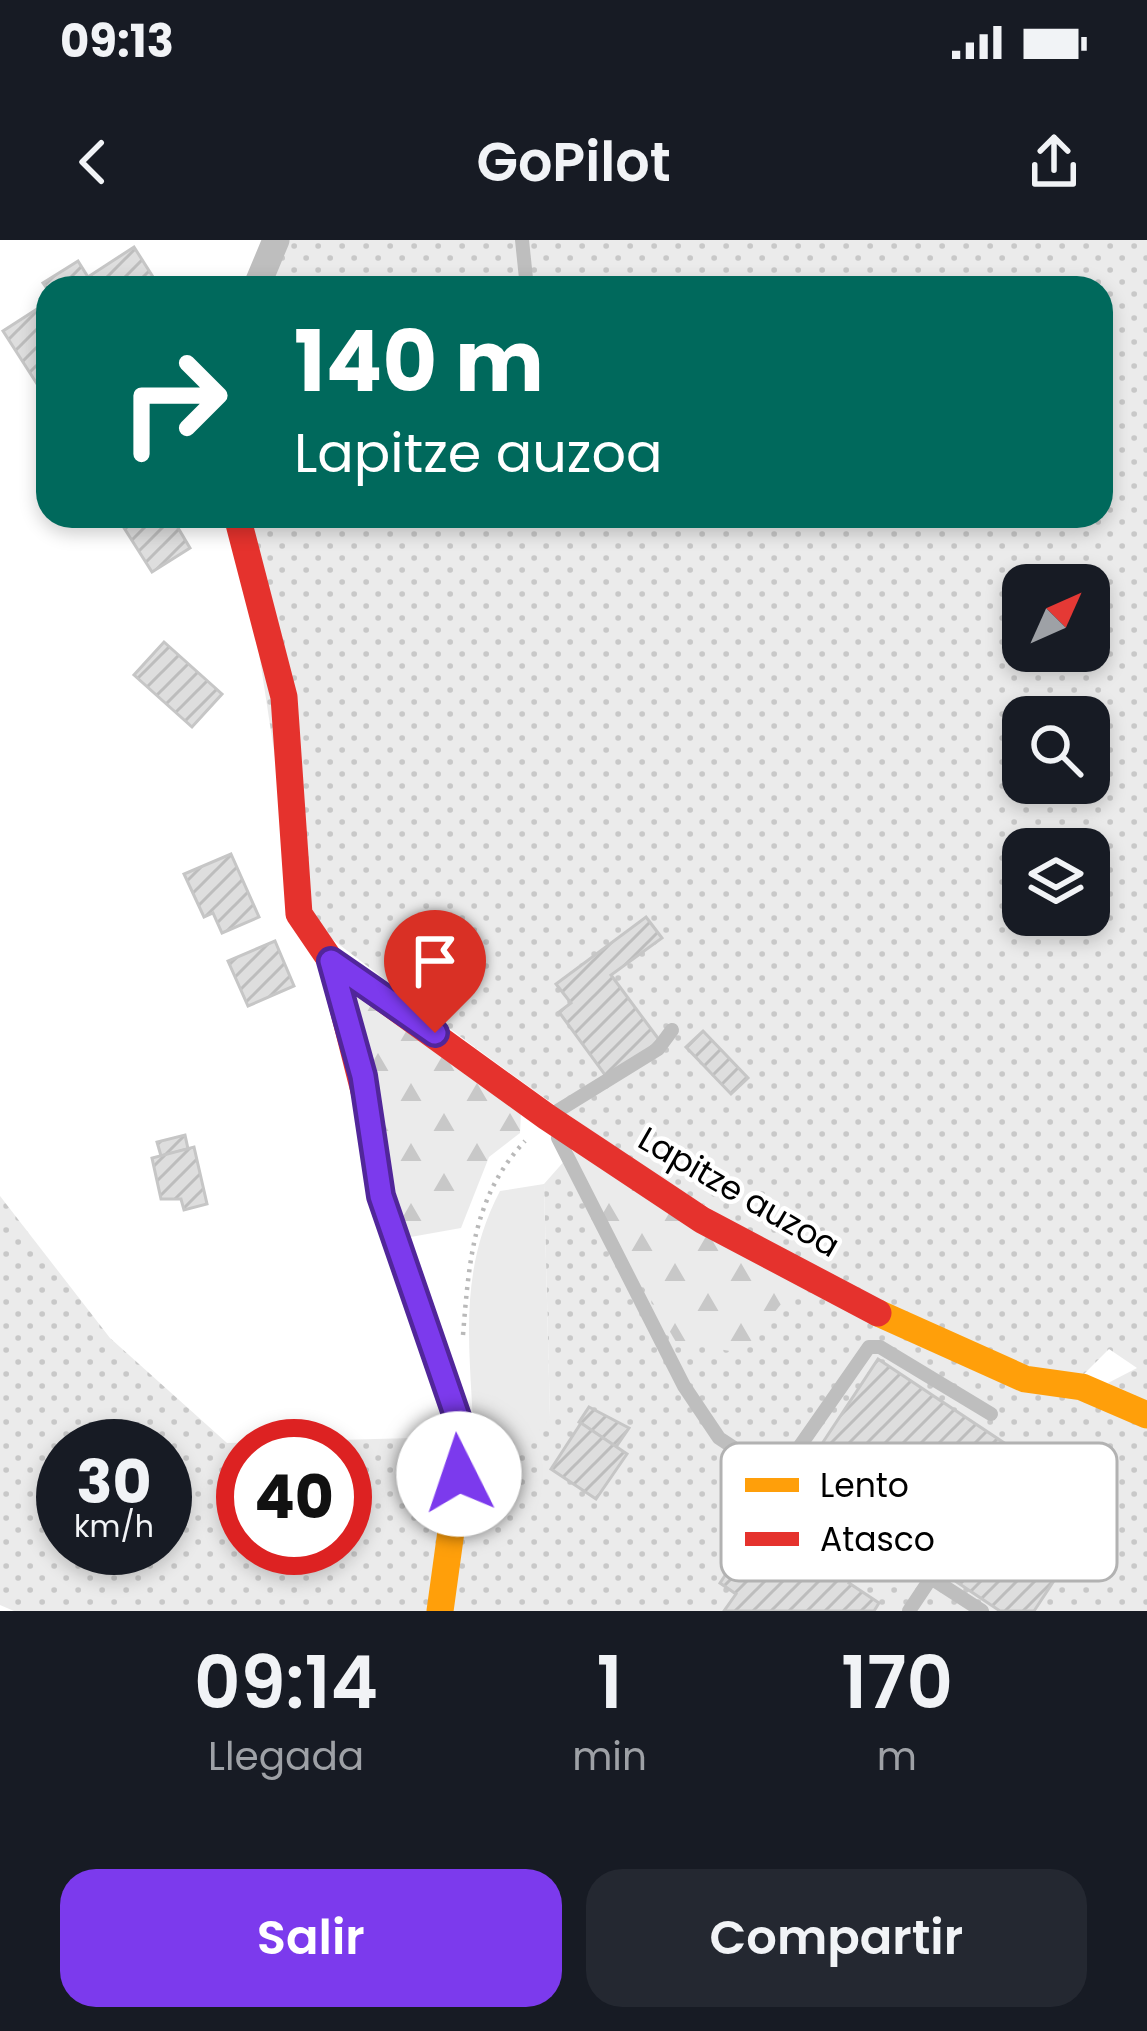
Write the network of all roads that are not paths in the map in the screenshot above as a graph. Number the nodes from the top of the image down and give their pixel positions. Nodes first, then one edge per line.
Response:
1 (276, 240) edge
2 (522, 240) edge
3 (261, 276) edge
4 (526, 276) edge
5 (240, 528) edge
6 (331, 961) junction
7 (673, 1030) dead end
8 (547, 1117) junction
9 (992, 1414) dead end
10 (1147, 1415) edge
11 (727, 1443) edge
12 (801, 1443) edge
13 (929, 1581) edge
14 (936, 1581) edge
15 (440, 1611) edge
16 (909, 1611) edge
17 (982, 1611) edge

1 - 3 street
2 - 4 lane
5 - 6 street, Lapitze auzoa
6 - 8 street, Lapitze auzoa
6 - 15 street, Lapitze auzoa
7 - 8 lane
8 - 10 street, Lapitze auzoa
8 - 11 lane
9 - 12 lane
13 - 16 lane
14 - 17 lane

